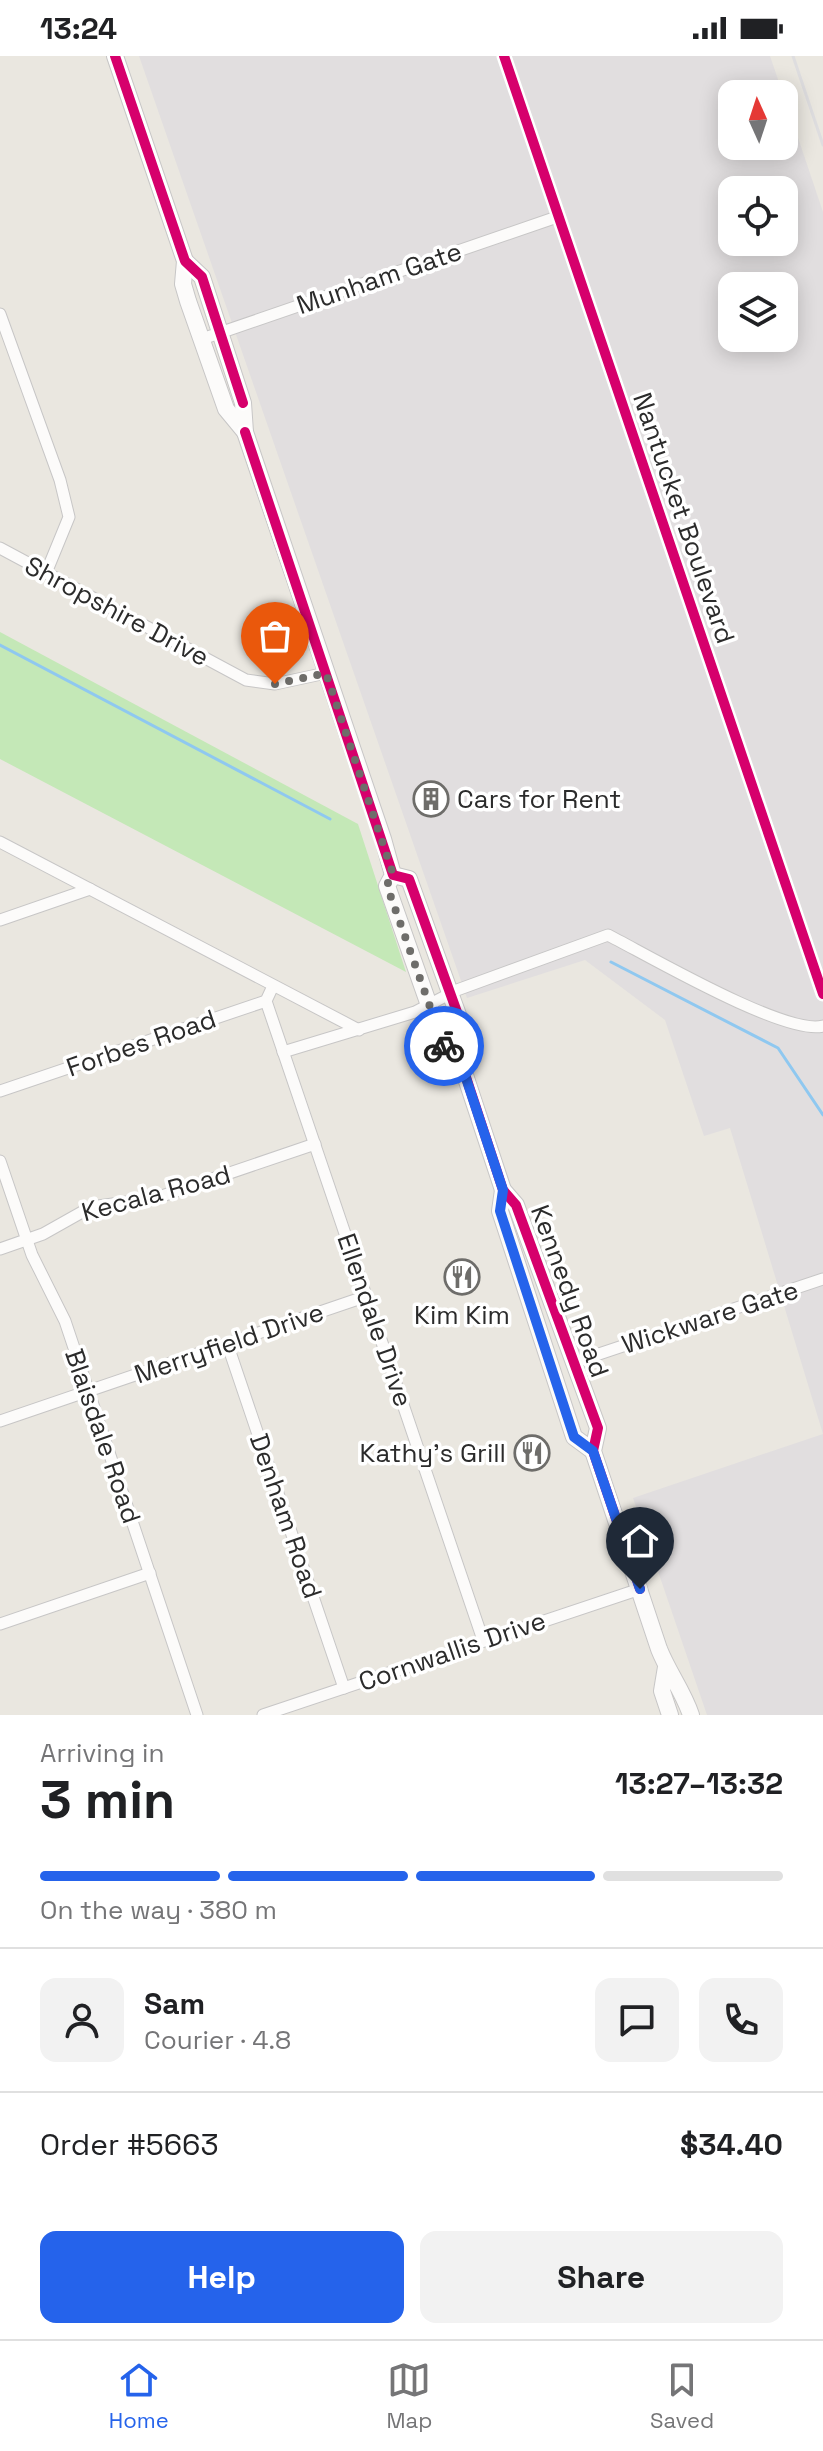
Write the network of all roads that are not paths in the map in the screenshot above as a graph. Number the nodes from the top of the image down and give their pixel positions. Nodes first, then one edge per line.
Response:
1 (115, 56) edge
2 (504, 56) edge
3 (557, 217) junction
4 (185, 261) junction
5 (0, 314) edge
6 (220, 332) junction
7 (202, 339) junction
8 (245, 432) junction
9 (0, 548) edge
10 (46, 573) junction
11 (326, 673) junction
12 (0, 842) edge
13 (393, 875) junction
14 (90, 889) junction
15 (0, 920) edge
16 (273, 986) junction
17 (451, 993) junction
18 (823, 994) edge
19 (266, 1001) junction
20 (429, 1005) junction
21 (823, 1026) edge
22 (359, 1030) junction
23 (283, 1052) junction
24 (459, 1057) junction
25 (0, 1091) edge
26 (315, 1144) junction
27 (0, 1161) edge
28 (503, 1190) junction
29 (27, 1240) junction
30 (0, 1249) edge
31 (823, 1279) edge
32 (367, 1296) junction
33 (227, 1343) junction
34 (572, 1363) junction
35 (551, 1370) junction
36 (87, 1391) junction
37 (0, 1421) edge
38 (593, 1451) junction
39 (150, 1573) junction
40 (640, 1589) junction
41 (0, 1624) edge
42 (483, 1640) junction
43 (666, 1667) junction
44 (344, 1688) junction
45 (197, 1715) edge
46 (263, 1715) edge
47 (670, 1715) edge
48 (691, 1715) edge

1 - 4 main road, Kennedy Road
2 - 3 street, Nantucket Boulevard
3 - 6 street, Munham Gate
3 - 18 street, Nantucket Boulevard
4 - 6 main road, Kennedy Road
4 - 7 main road, Kennedy Road
5 - 10 street
6 - 7 street, Munham Gate
6 - 8 main road, Kennedy Road
7 - 8 main road, Kennedy Road
8 - 11 main road, Kennedy Road
9 - 10 street, Shropshire Drive
10 - 11 street, Shropshire Drive
11 - 13 main road, Kennedy Road
12 - 14 street
13 - 17 main road, Kennedy Road
13 - 20 main road, Kennedy Road
14 - 15 street
14 - 16 street
16 - 19 street
16 - 22 street
17 - 20 street
17 - 21 street
17 - 24 main road, Kennedy Road
19 - 23 street, Ellendale Drive
19 - 25 street, Forbes Road
20 - 22 street
20 - 24 main road, Kennedy Road
22 - 23 street
23 - 26 street, Ellendale Drive
24 - 28 main road, Kennedy Road
26 - 29 street, Kecala Road
26 - 32 street, Ellendale Drive
27 - 29 street, Blaisdale Road
28 - 34 main road, Kennedy Road
28 - 35 main road, Kennedy Road
29 - 30 street, Kecala Road
29 - 36 street, Blaisdale Road
31 - 34 street, Wickware Gate
32 - 33 street, Merryfield Drive
32 - 42 street, Ellendale Drive
33 - 36 street, Merryfield Drive
33 - 44 street, Denham Road
34 - 35 main road, Wickware Gate
34 - 38 main road, Kennedy Road
35 - 38 main road, Kennedy Road
36 - 37 street, Merryfield Drive
36 - 39 street, Blaisdale Road
38 - 40 main road, Kennedy Road
39 - 41 street
39 - 45 street, Blaisdale Road
40 - 42 street, Cornwallis Drive
40 - 43 main road, Kennedy Road
42 - 44 street, Cornwallis Drive
43 - 47 main road, Kennedy Road
43 - 48 main road, Kennedy Road
44 - 46 street, Cornwallis Drive

